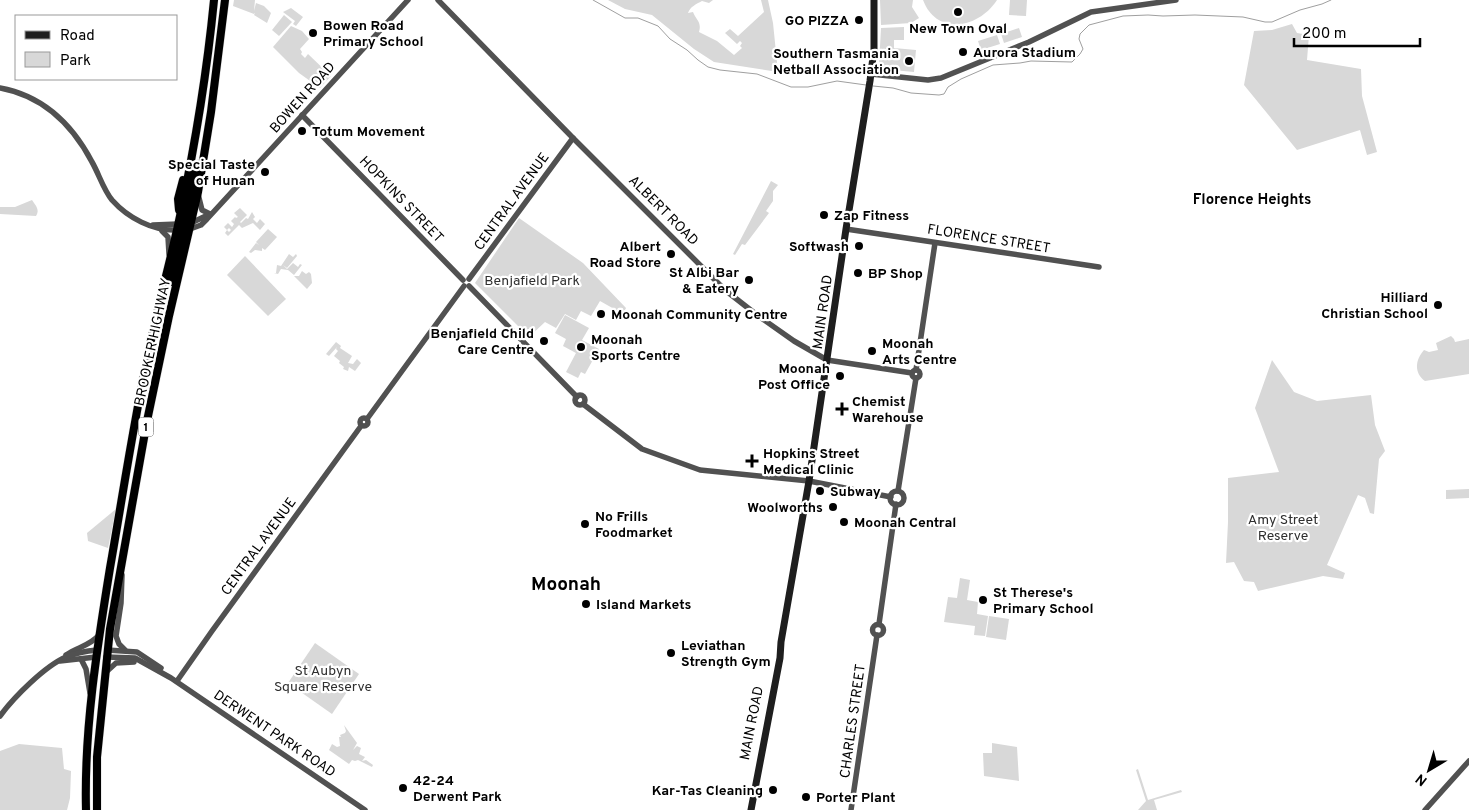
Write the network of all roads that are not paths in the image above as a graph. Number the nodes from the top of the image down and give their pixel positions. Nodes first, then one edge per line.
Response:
1 (214, 0) edge
2 (225, 0) edge
3 (408, 0) edge
4 (438, 0) edge
5 (874, 0) edge
6 (1176, 0) edge
7 (871, 77) junction
8 (0, 88) edge
9 (302, 115) junction
10 (207, 136) junction
11 (573, 138) junction
12 (198, 192) junction
13 (212, 213) junction
14 (149, 225) junction
15 (183, 225) junction
16 (158, 229) junction
17 (846, 229) junction
18 (935, 243) junction
19 (169, 266) junction
20 (1099, 267) dead end
21 (466, 283) junction
22 (163, 291) junction
23 (827, 360) junction
24 (915, 374) junction
25 (809, 481) junction
26 (898, 491) junction
27 (891, 497) junction
28 (896, 504) junction
29 (122, 565) junction
30 (100, 634) junction
31 (781, 642) junction
32 (124, 650) junction
33 (107, 653) junction
34 (96, 654) junction
35 (81, 659) junction
36 (60, 660) junction
37 (149, 664) junction
38 (105, 673) junction
39 (174, 679) junction
40 (91, 702) junction
41 (0, 716) edge
42 (1469, 761) edge
43 (86, 810) edge
44 (97, 810) edge
45 (365, 810) edge
46 (747, 810) edge
47 (751, 810) edge
48 (851, 810) edge
49 (1425, 810) edge

1 - 15 highway
2 - 10 highway, BROOKER HIGHWAY / 1
3 - 9 street, BOWEN ROAD
4 - 11 street, ALBERT ROAD
5 - 7 main road, MAIN ROAD
6 - 7 street
7 - 17 main road, MAIN ROAD
8 - 14 street
9 - 13 street, BOWEN ROAD
9 - 21 street, HOPKINS STREET
10 - 12 highway, BROOKER HIGHWAY / 1
10 - 15 highway
11 - 21 street, CENTRAL AVENUE
11 - 23 street, ALBERT ROAD
12 - 13 street
12 - 15 highway, BROOKER HIGHWAY / 1
13 - 15 street, BOWEN ROAD
14 - 15 street
14 - 16 street
15 - 16 street
15 - 19 highway, BROOKER HIGHWAY / 1
15 - 22 highway
15 - 29 highway, BROOKER HIGHWAY / 1
16 - 19 street
17 - 18 street, FLORENCE STREET
17 - 23 main road, MAIN ROAD
18 - 20 street, FLORENCE STREET
18 - 24 street
19 - 22 highway, BROOKER HIGHWAY / 1
21 - 25 street, HOPKINS STREET
21 - 39 street, CENTRAL AVENUE
22 - 30 highway, BROOKER HIGHWAY / 1
23 - 24 street, ALBERT ROAD
23 - 25 main road, MAIN ROAD
24 - 26 street
25 - 27 street
25 - 31 main road, MAIN ROAD
26 - 27 street
26 - 28 street
27 - 28 street
28 - 48 street, CHARLES STREET
29 - 32 street
29 - 33 highway, BROOKER HIGHWAY / 1
30 - 34 highway, BROOKER HIGHWAY / 1
30 - 36 street
31 - 46 main road, MAIN ROAD
31 - 47 main road, MAIN ROAD
32 - 33 street, DERWENT PARK ROAD
32 - 39 street, DERWENT PARK ROAD
33 - 34 highway, DERWENT PARK ROAD
33 - 37 street, DERWENT PARK ROAD
33 - 38 highway, BROOKER HIGHWAY / 1
34 - 35 street, DERWENT PARK ROAD
34 - 36 street, DERWENT PARK ROAD
34 - 40 highway, BROOKER HIGHWAY / 1
35 - 36 street, DERWENT PARK ROAD
35 - 40 street
36 - 41 street, DERWENT PARK ROAD
37 - 38 street
37 - 39 street, DERWENT PARK ROAD
38 - 44 highway, BROOKER HIGHWAY / 1
39 - 45 street, DERWENT PARK ROAD
40 - 43 highway, BROOKER HIGHWAY / 1
42 - 49 street

